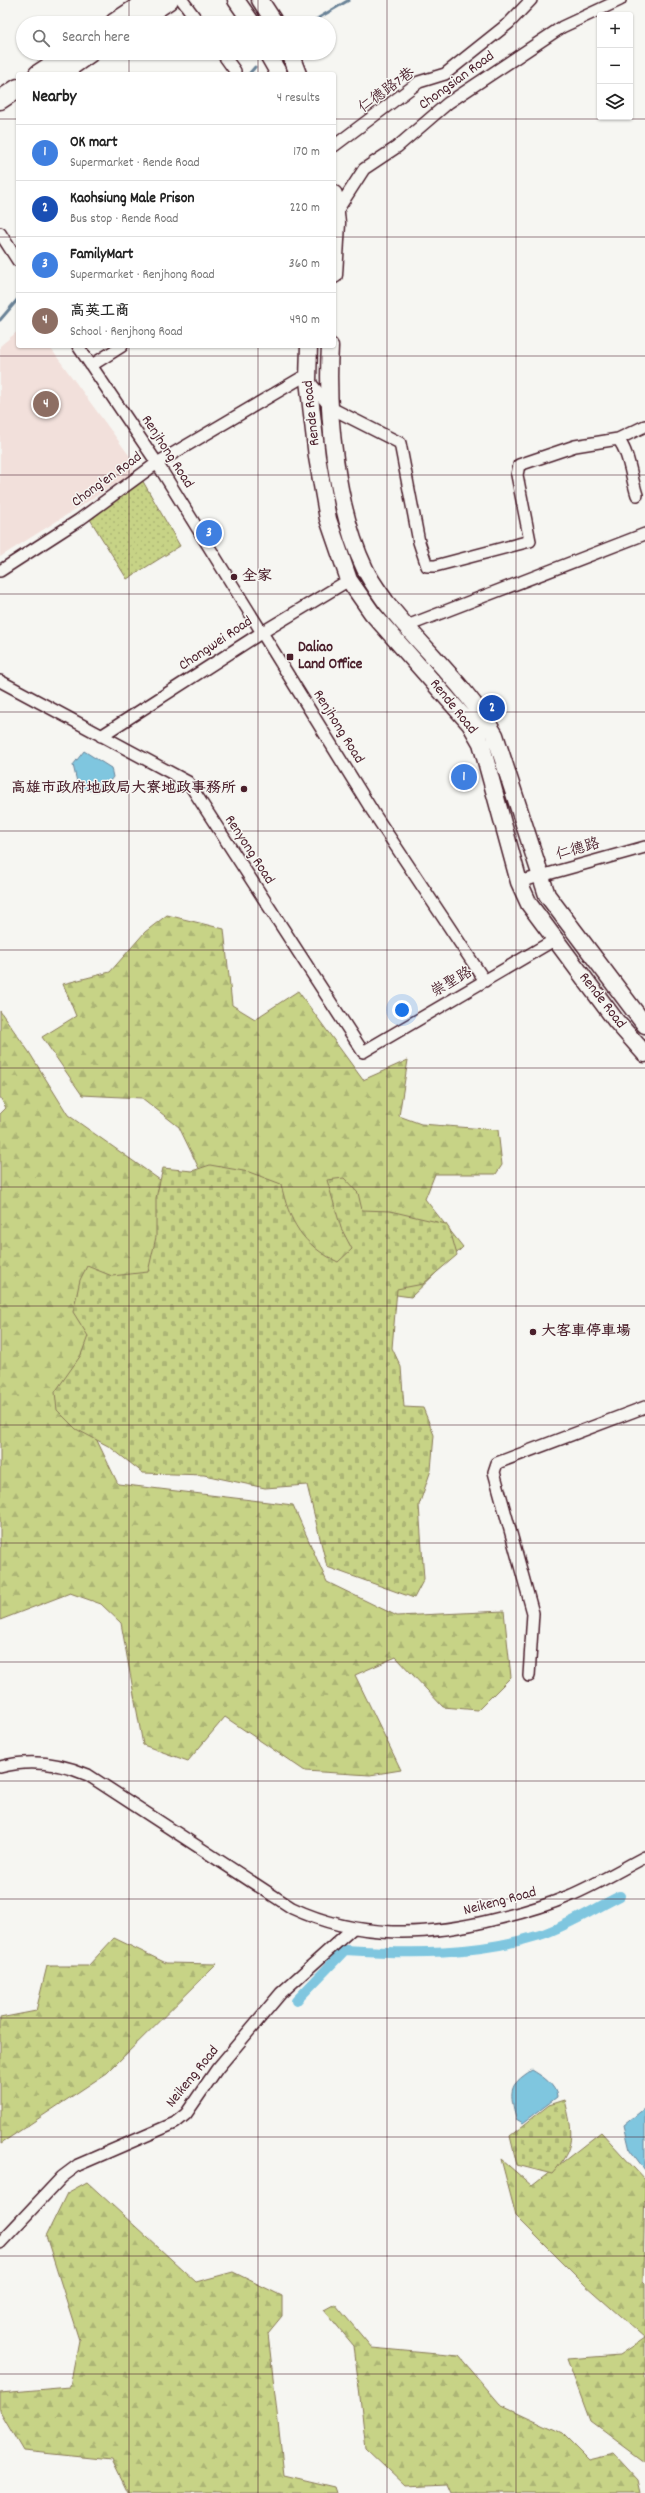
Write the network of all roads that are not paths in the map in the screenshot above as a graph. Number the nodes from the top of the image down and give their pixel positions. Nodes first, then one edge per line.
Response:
1 (148, 0) edge
2 (169, 0) edge
3 (182, 0) edge
4 (236, 0) edge
5 (260, 0) edge
6 (531, 0) edge
7 (620, 0) edge
8 (124, 16) edge
9 (145, 16) edge
10 (194, 16) edge
11 (247, 16) edge
12 (270, 16) edge
13 (76, 60) edge
14 (227, 60) edge
15 (271, 60) edge
16 (293, 60) edge
17 (64, 66) edge
18 (235, 70) dead end
19 (44, 72) edge
20 (278, 72) edge
21 (297, 72) edge
22 (16, 89) edge
23 (0, 100) edge
24 (16, 102) edge
25 (0, 113) edge
26 (336, 145) edge
27 (336, 212) edge
28 (0, 233) edge
29 (16, 258) edge
30 (79, 348) edge
31 (119, 348) edge
32 (309, 348) edge
33 (330, 348) edge
34 (92, 365) junction
35 (308, 380) junction
36 (331, 408) junction
37 (645, 426) edge
38 (618, 439) junction
39 (157, 463) junction
40 (637, 494) dead end
41 (645, 534) edge
42 (0, 571) edge
43 (349, 580) junction
44 (407, 626) junction
45 (261, 632) junction
46 (0, 681) edge
47 (102, 736) junction
48 (645, 847) edge
49 (539, 877) junction
50 (519, 882) junction
51 (556, 940) junction
52 (485, 981) junction
53 (645, 1025) edge
54 (363, 1052) joint
55 (645, 1054) edge
56 (645, 1407) edge
57 (529, 1676) dead end
58 (0, 1767) edge
59 (645, 1857) edge
60 (352, 1929) junction
61 (0, 2244) edge

1 - 8 main road
2 - 9 main road
3 - 10 street
4 - 11 street
5 - 12 street
6 - 26 street, 仁德路7巷
7 - 27 street, Chongsian Road
13 - 17 main road
14 - 18 street
15 - 20 street
16 - 21 street
17 - 19 main road
22 - 23 main road
24 - 25 main road
28 - 29 street
30 - 34 street, Renjhong Road
31 - 34 street
32 - 35 street, Rende Road
33 - 36 street, Rende Road
34 - 39 street, Renjhong Road
35 - 36 street
35 - 39 street, Chong'en Road
35 - 43 street, Rende Road
36 - 38 street
36 - 44 street, Rende Road
37 - 38 street
38 - 40 street
39 - 42 street, Chong'en Road
39 - 45 street, Renjhong Road
41 - 44 street
43 - 45 street, Chongwei Road
43 - 50 street, Rende Road
44 - 49 street, Rende Road
45 - 47 street, Chongwei Road
45 - 52 street, Renjhong Road
46 - 47 street, Renyong Road
47 - 54 street, Renyong Road
48 - 49 street, 仁德路
49 - 50 street, 仁德路
49 - 53 street, Rende Road
50 - 51 street, Rende Road
51 - 52 street, 崇聖路
51 - 55 street, Rende Road
52 - 54 street, 崇聖路
56 - 57 street
58 - 60 street, Neikeng Road
59 - 60 street, Neikeng Road
60 - 61 street, Neikeng Road

